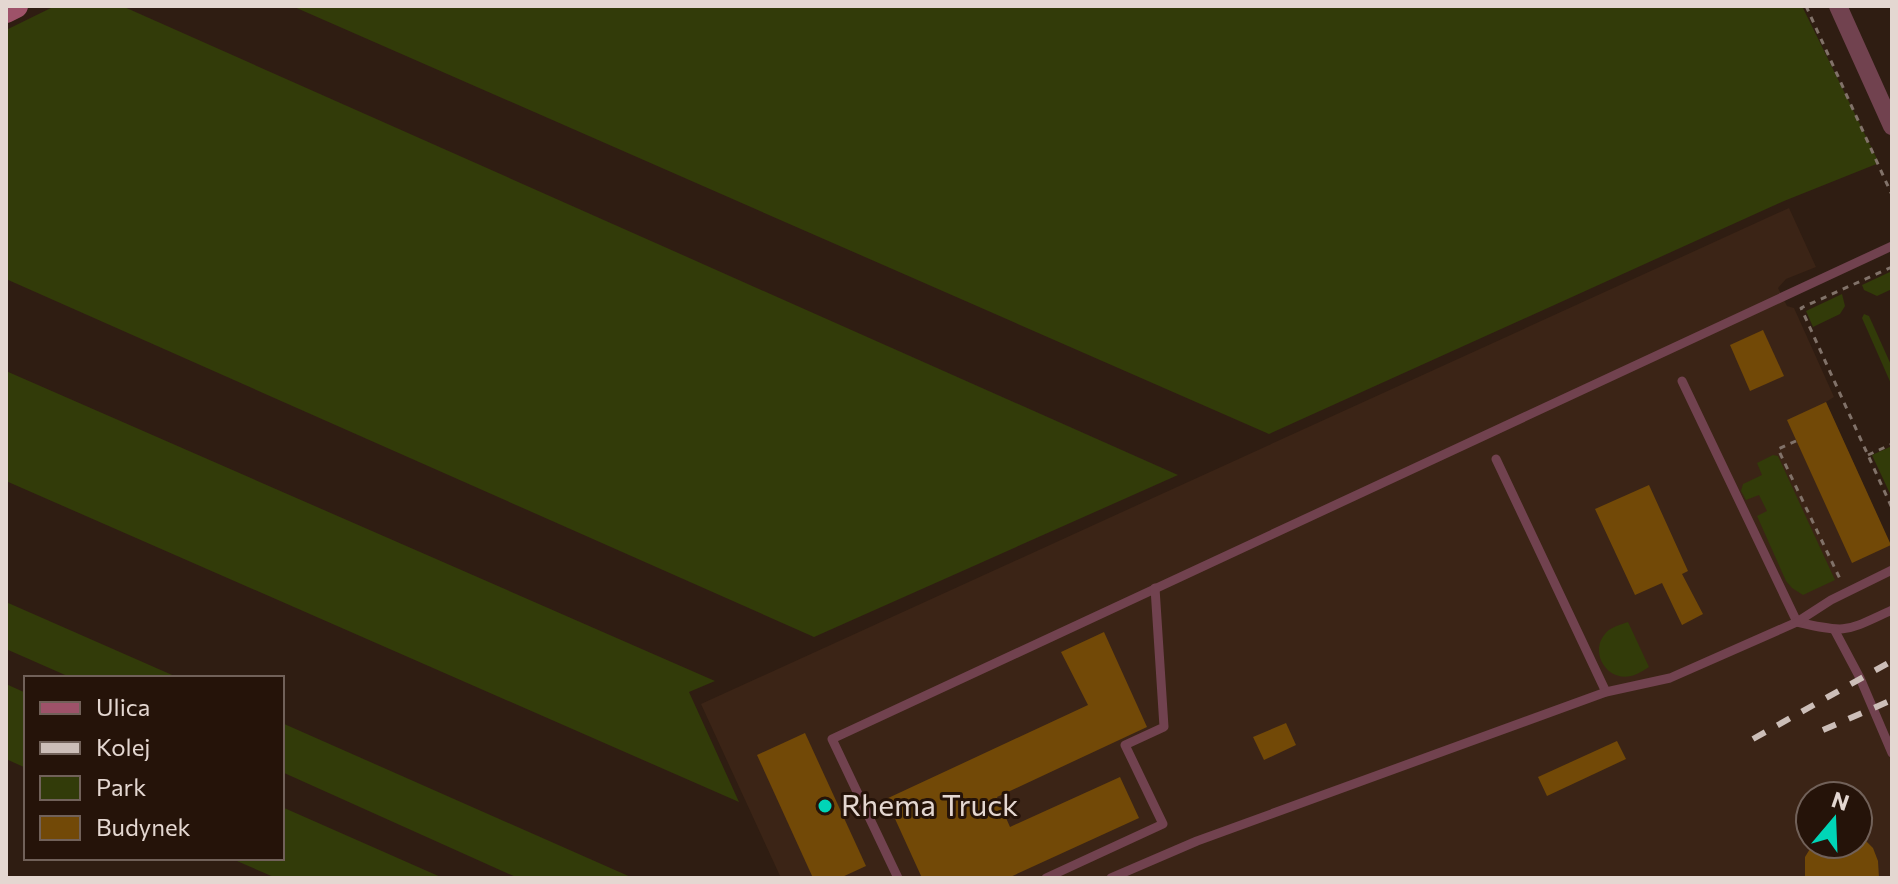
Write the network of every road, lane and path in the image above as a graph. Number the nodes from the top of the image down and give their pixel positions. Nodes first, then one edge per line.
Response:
1 (16, 6) edge
2 (1806, 6) edge
3 (1838, 6) edge
4 (6, 11) edge
5 (1892, 126) edge
6 (1892, 195) edge
7 (1892, 246) edge
8 (1892, 267) edge
9 (1682, 381) dead end
10 (1796, 441) dead end
11 (1892, 444) edge
12 (1868, 455) junction
13 (1496, 459) dead end
14 (1892, 508) edge
15 (1892, 570) edge
16 (1853, 576) dead end
17 (1155, 588) junction
18 (1892, 610) edge
19 (1797, 622) junction
20 (1835, 631) junction
21 (1606, 692) junction
22 (1892, 753) edge
23 (898, 878) edge
24 (1046, 878) edge
25 (1111, 878) edge

1 - 4 street
2 - 6 path
3 - 5 street
7 - 17 lane
8 - 12 path
9 - 19 lane
10 - 16 path
11 - 12 path
12 - 14 path
13 - 21 lane
15 - 19 lane
17 - 23 lane
17 - 24 lane
18 - 20 lane
19 - 20 lane
19 - 21 lane
20 - 22 lane
21 - 25 lane

